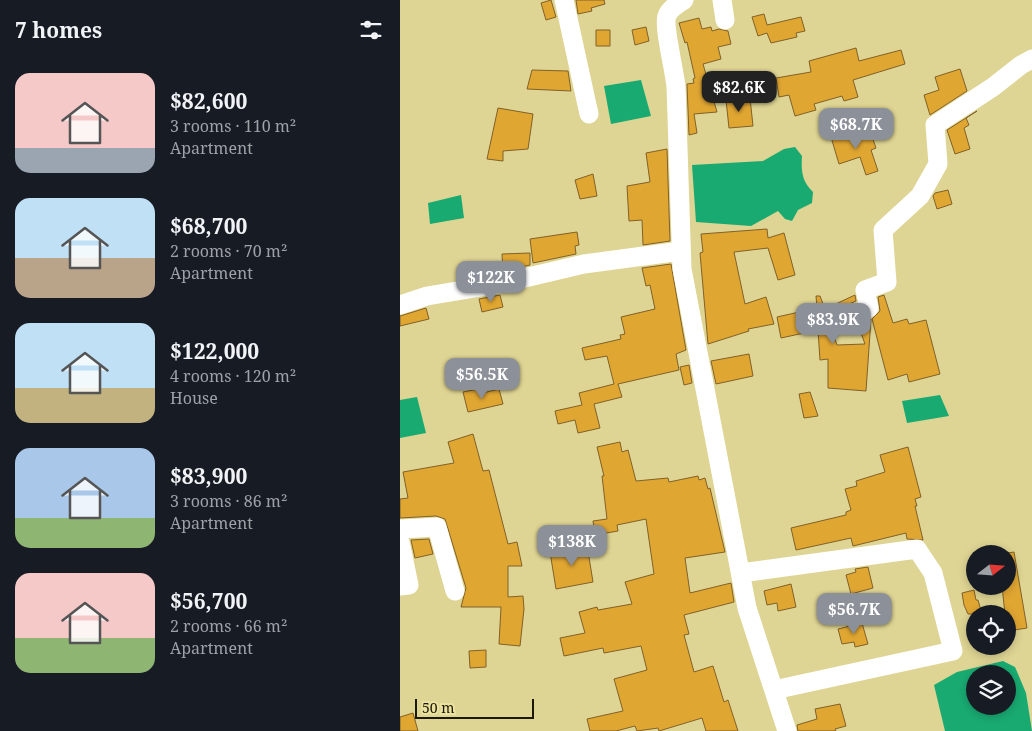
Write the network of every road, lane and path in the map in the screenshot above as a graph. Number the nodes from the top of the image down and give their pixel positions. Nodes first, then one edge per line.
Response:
1 (564, 0) edge
2 (684, 0) edge
3 (722, 0) edge
4 (725, 20) dead end
5 (1032, 59) edge
6 (589, 114) dead end
7 (681, 251) junction
8 (400, 304) edge
9 (843, 318) dead end
10 (400, 529) edge
11 (400, 542) edge
12 (740, 573) junction
13 (400, 586) edge
14 (454, 591) dead end
15 (774, 690) junction
16 (787, 731) edge

1 - 6 street
2 - 7 street
3 - 4 street
5 - 9 street
7 - 8 street
7 - 12 street
10 - 14 street
11 - 13 street
12 - 15 street
12 - 15 street
15 - 16 street

